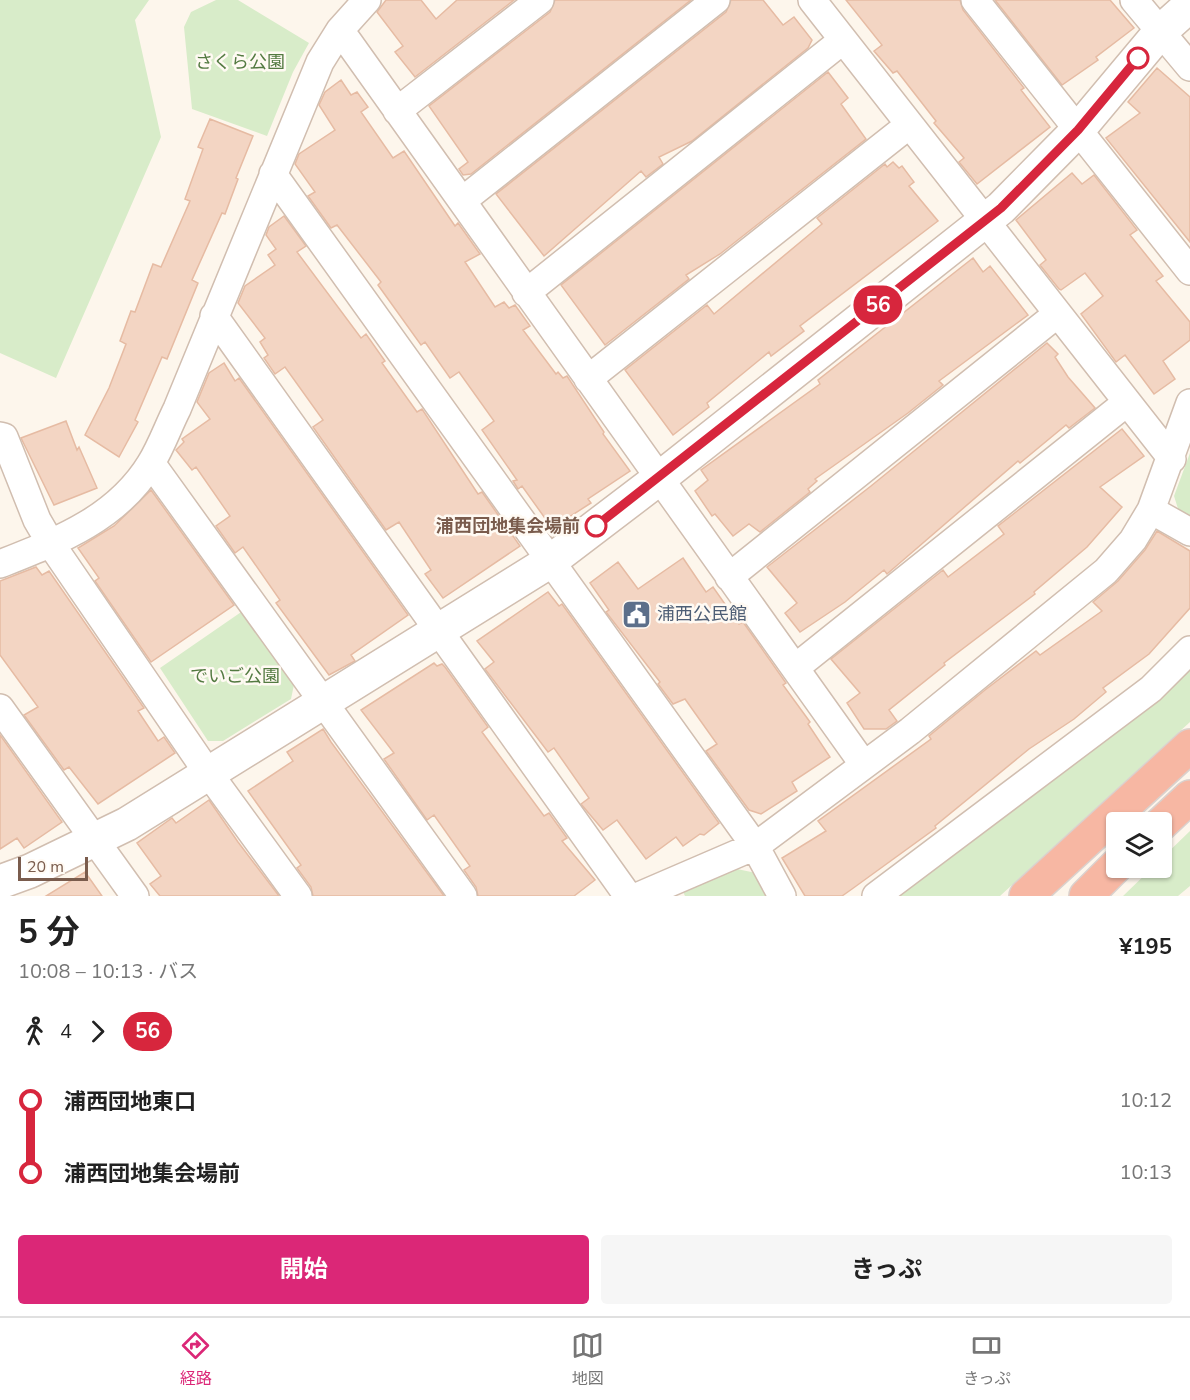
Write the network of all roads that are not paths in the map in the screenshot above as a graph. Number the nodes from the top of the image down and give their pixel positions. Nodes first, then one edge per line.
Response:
1 (368, 0) edge
2 (540, 0) edge
3 (716, 0) edge
4 (812, 0) edge
5 (975, 0) edge
6 (1134, 0) edge
7 (1190, 5) edge
8 (340, 30) junction
9 (1160, 32) junction
10 (843, 40) junction
11 (1190, 68) edge
12 (397, 111) junction
13 (909, 125) junction
14 (1078, 130) junction
15 (273, 174) junction
16 (462, 201) junction
17 (984, 221) junction
18 (1190, 271) edge
19 (526, 293) junction
20 (1056, 315) junction
21 (214, 316) junction
22 (588, 379) junction
23 (1126, 402) junction
24 (1190, 403) edge
25 (0, 436) edge
26 (1172, 459) junction
27 (152, 463) junction
28 (660, 478) junction
29 (1151, 510) junction
30 (1190, 532) edge
31 (51, 544) junction
32 (552, 560) junction
33 (0, 564) edge
34 (729, 577) junction
35 (438, 632) junction
36 (1190, 651) edge
37 (795, 668) junction
38 (324, 703) junction
39 (0, 708) edge
40 (1190, 746) edge
41 (864, 765) junction
42 (209, 773) junction
43 (1190, 796) edge
44 (1172, 813) edge
45 (96, 841) junction
46 (755, 846) junction
47 (1106, 876) edge
48 (0, 882) edge
49 (135, 896) edge
50 (298, 896) edge
51 (463, 896) edge
52 (628, 896) edge
53 (639, 896) edge
54 (782, 896) edge
55 (876, 896) edge
56 (1026, 896) edge
57 (1086, 896) edge

1 - 8 street
2 - 12 street
3 - 16 street
4 - 10 street
5 - 14 street
6 - 9 street
7 - 9 street
8 - 12 street
8 - 15 street
9 - 11 street
9 - 14 street
10 - 13 street
10 - 19 street
12 - 16 street
13 - 17 street
13 - 22 street
14 - 17 street
14 - 18 street
15 - 21 street
15 - 32 street
16 - 19 street
17 - 20 street
17 - 28 street
19 - 22 street
20 - 23 street
20 - 34 street
21 - 27 street
21 - 35 street
22 - 28 street
23 - 26 street
23 - 37 street
24 - 26 street
25 - 31 street
26 - 29 street
27 - 31 street
27 - 38 street
28 - 32 street
28 - 34 street
29 - 30 street
29 - 41 street
31 - 33 street
31 - 42 street
32 - 35 street
32 - 46 street
34 - 37 street
35 - 38 street
35 - 52 street
36 - 55 street
37 - 41 street
38 - 42 street
38 - 51 street
39 - 45 street
40 - 56 highway
41 - 46 street
42 - 45 street
42 - 50 street
43 - 44 highway
45 - 48 street
45 - 49 street
46 - 53 street
46 - 54 street
47 - 57 highway

